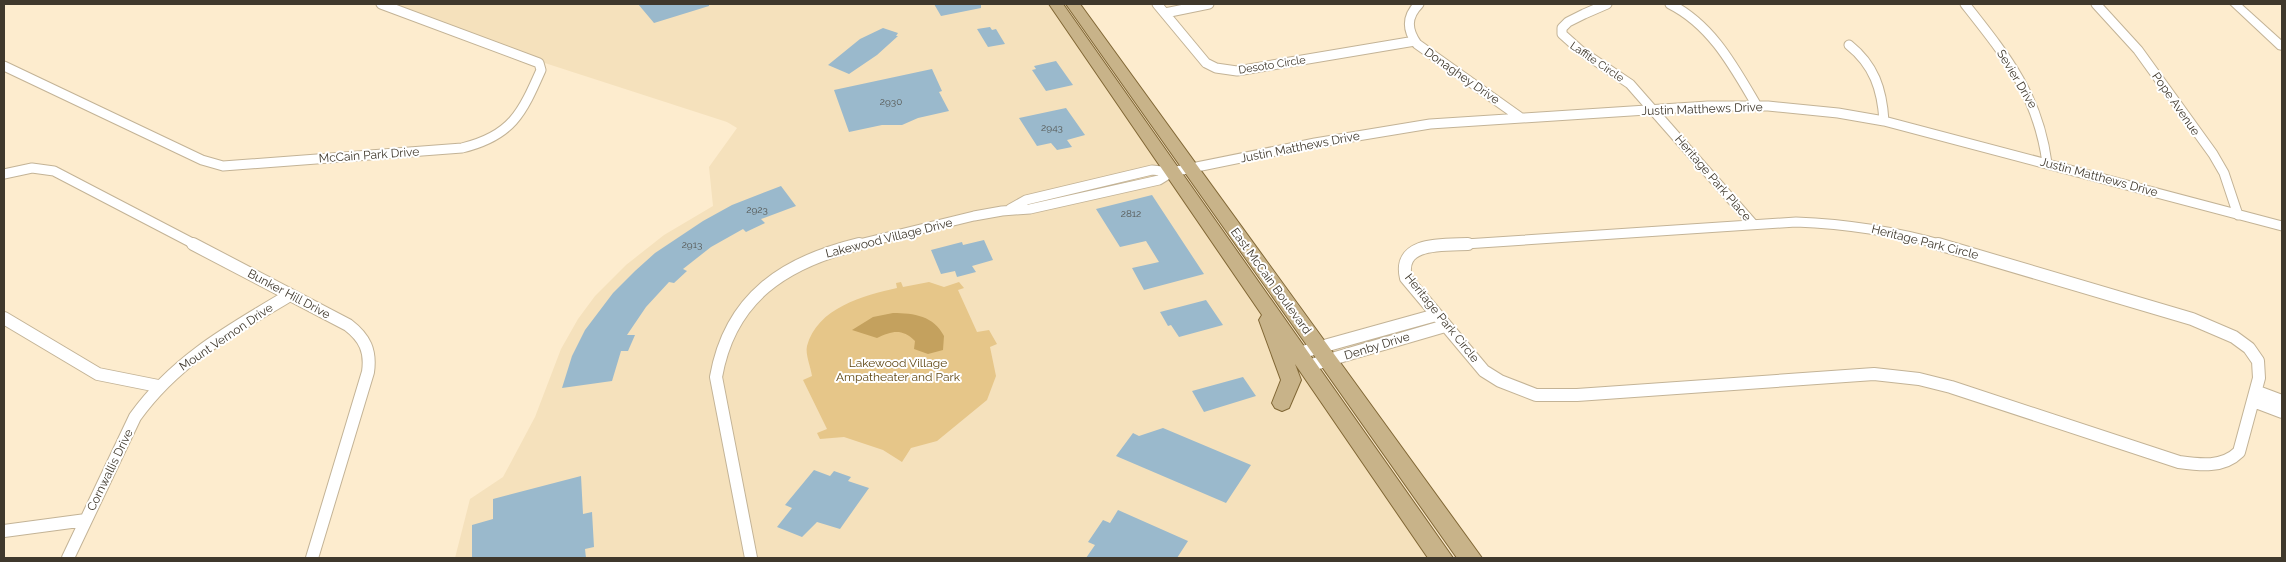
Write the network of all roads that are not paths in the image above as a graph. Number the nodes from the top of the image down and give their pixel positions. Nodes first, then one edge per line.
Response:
1 (381, 4) edge
2 (1056, 4) edge
3 (1073, 4) edge
4 (1158, 4) edge
5 (1209, 4) edge
6 (1419, 4) edge
7 (1607, 4) edge
8 (1670, 4) edge
9 (1965, 4) edge
10 (2096, 4) edge
11 (2235, 4) edge
12 (1165, 13) junction
13 (1415, 41) junction
14 (1849, 45) dead end
15 (2282, 47) edge
16 (5, 67) edge
17 (1757, 106) junction
18 (1654, 110) junction
19 (1521, 118) junction
20 (1884, 121) junction
21 (2047, 163) junction
22 (1181, 170) junction
23 (4, 174) edge
24 (2238, 215) junction
25 (1753, 224) junction
26 (2282, 226) edge
27 (290, 295) junction
28 (1263, 302) junction
29 (1436, 315) junction
30 (4, 318) edge
31 (1445, 326) junction
32 (1313, 357) junction
33 (158, 386) junction
34 (2255, 396) junction
35 (2282, 401) edge
36 (1282, 403) dead end
37 (2282, 412) edge
38 (86, 520) junction
39 (4, 531) edge
40 (68, 558) edge
41 (312, 558) edge
42 (751, 558) edge
43 (1441, 558) edge
44 (1470, 558) edge

1 - 16 street, McCain Park Drive
2 - 22 main road, East McCain Boulevard
3 - 22 main road, East McCain Boulevard
4 - 12 street, Desoto Circle
5 - 12 street
6 - 13 street, Donaghey Drive
7 - 18 street, Laffite Circle
8 - 17 street
9 - 21 street, Sevier Drive
10 - 24 street, Pope Avenue
11 - 15 street
12 - 13 street, Desoto Circle
13 - 19 street, Donaghey Drive
14 - 20 street
17 - 18 street, Justin Matthews Drive
17 - 20 street, Justin Matthews Drive
18 - 19 street, Justin Matthews Drive
18 - 25 street, Heritage Park Place
19 - 22 street, Justin Matthews Drive
20 - 21 street, Justin Matthews Drive
21 - 24 street, Justin Matthews Drive
22 - 28 main road, East McCain Boulevard
22 - 32 main road, East McCain Boulevard
22 - 42 street, Lakewood Village Drive
23 - 27 street, Bunker Hill Drive
24 - 26 street, Justin Matthews Drive
25 - 29 street, Heritage Park Circle
25 - 34 street, Heritage Park Circle
27 - 33 street, Mount Vernon Drive
27 - 41 street, Bunker Hill Drive
28 - 32 main road, East McCain Boulevard
28 - 36 main road
29 - 31 street, Heritage Park Circle
29 - 32 street, Denby Drive
30 - 33 street
31 - 32 street, Denby Drive
31 - 34 street, Heritage Park Circle
32 - 43 main road, East McCain Boulevard
32 - 44 main road, East McCain Boulevard
33 - 38 street, Cornwallis Drive
34 - 35 street
34 - 37 street
38 - 39 street
38 - 40 street, Cornwallis Drive

